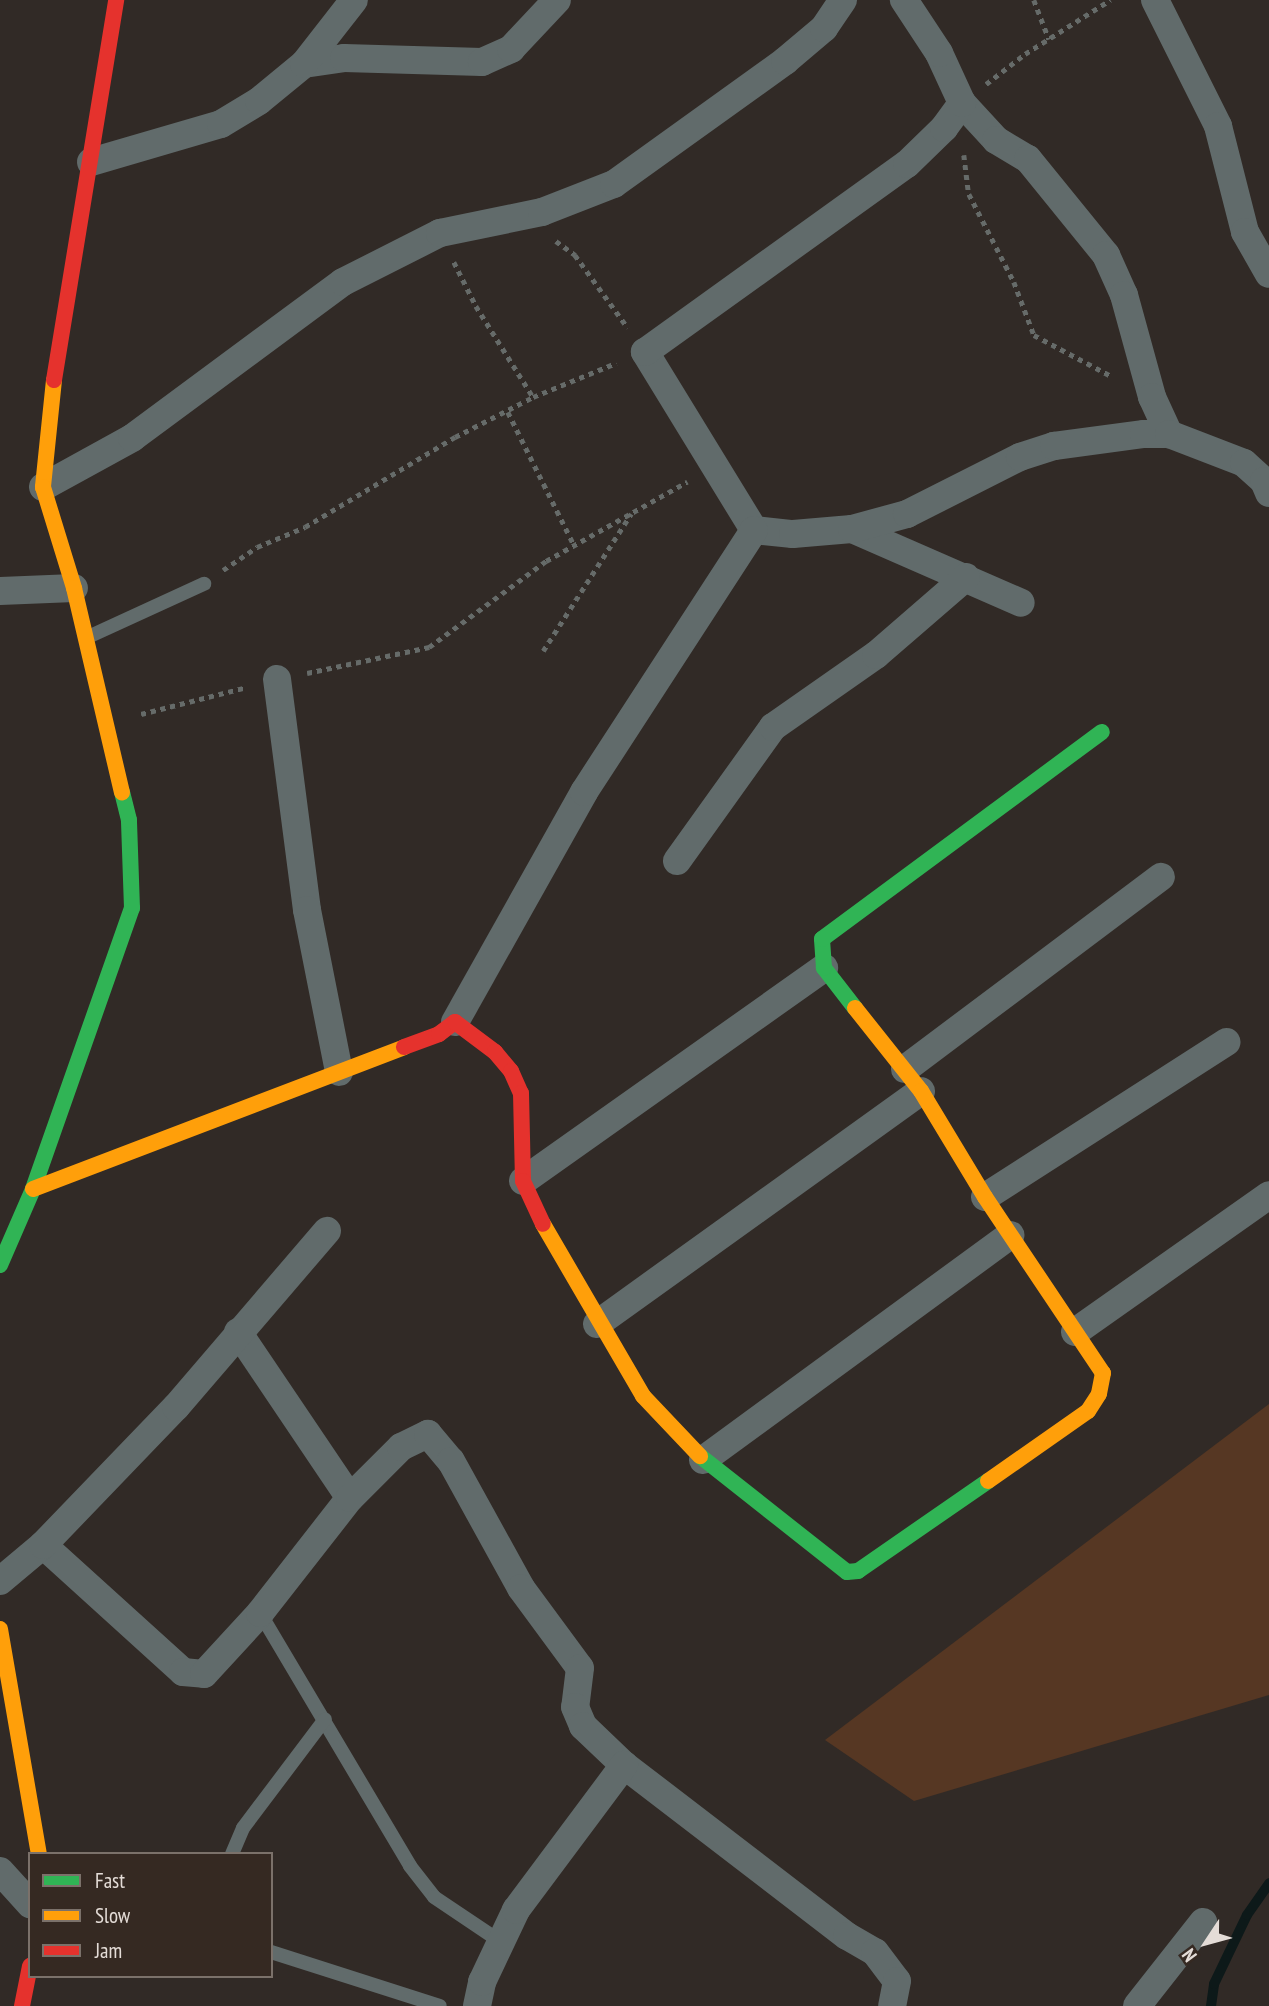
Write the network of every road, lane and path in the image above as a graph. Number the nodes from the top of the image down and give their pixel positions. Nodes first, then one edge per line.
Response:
1 (116, 0) edge
2 (354, 0) edge
3 (558, 0) edge
4 (843, 0) edge
5 (904, 0) edge
6 (1034, 0) edge
7 (1155, 0) edge
8 (1049, 39) dead end
9 (304, 64) junction
10 (962, 103) junction
11 (91, 162) junction
12 (542, 212) junction
13 (440, 233) junction
14 (1269, 274) edge
15 (645, 352) junction
16 (533, 397) junction
17 (508, 412) junction
18 (1169, 434) junction
19 (715, 466) junction
20 (43, 487) junction
21 (1269, 493) edge
22 (631, 513) junction
23 (852, 529) junction
24 (754, 530) junction
25 (574, 545) junction
26 (966, 576) junction
27 (204, 584) joint
28 (74, 588) junction
29 (0, 591) edge
30 (1021, 603) dead end
31 (83, 639) junction
32 (543, 651) dead end
33 (277, 679) junction
34 (106, 723) junction
35 (1102, 732) dead end
36 (677, 861) dead end
37 (1161, 877) dead end
38 (824, 968) junction
39 (455, 1022) junction
40 (1226, 1042) dead end
41 (339, 1072) junction
42 (913, 1080) junction
43 (523, 1181) junction
44 (33, 1189) junction
45 (1269, 1195) edge
46 (985, 1197) junction
47 (327, 1231) dead end
48 (1010, 1236) junction
49 (0, 1265) edge
50 (597, 1324) junction
51 (238, 1332) junction
52 (1075, 1332) junction
53 (703, 1460) junction
54 (350, 1498) junction
55 (43, 1545) junction
56 (0, 1581) edge
57 (260, 1613) junction
58 (0, 1629) edge
59 (325, 1719) junction
60 (624, 1765) junction
61 (39, 1852) edge
62 (233, 1852) edge
63 (0, 1871) edge
64 (28, 1903) edge
65 (1203, 1922) dead end
66 (501, 1942) junction
67 (273, 1953) edge
68 (28, 1976) edge
69 (22, 2006) edge
70 (440, 2006) edge
71 (477, 2006) edge
72 (892, 2006) edge
73 (1137, 2006) edge

1 - 11 street
2 - 9 street
3 - 9 street
4 - 12 street
5 - 10 street
6 - 8 path
7 - 14 street
9 - 11 street
10 - 15 street
10 - 18 street
11 - 20 street
12 - 13 street
12 - 15 path
13 - 16 path
13 - 20 street
15 - 16 path
15 - 19 street
16 - 17 path
17 - 25 path
17 - 27 path
18 - 21 street
18 - 23 street
19 - 22 path
19 - 24 street
20 - 28 street
22 - 25 path
22 - 32 path
23 - 24 street
23 - 26 street
24 - 39 street
25 - 33 path
26 - 30 street
26 - 36 street
27 - 31 lane
28 - 29 street
28 - 31 street
31 - 34 street
33 - 34 path
33 - 41 street
34 - 44 street
35 - 38 street
37 - 42 street
38 - 42 street
38 - 43 street
39 - 41 street
39 - 43 street
40 - 46 street
41 - 44 street
42 - 46 street
42 - 50 street
43 - 50 street
44 - 49 street
45 - 52 street
46 - 48 street
47 - 51 street
48 - 52 street
48 - 53 street
50 - 53 street
51 - 54 street
51 - 55 street
52 - 53 street
54 - 57 street
54 - 60 street
55 - 56 street
55 - 57 street
57 - 59 lane
58 - 61 street
59 - 62 lane
59 - 66 lane
60 - 66 street
60 - 72 street
63 - 64 street
65 - 73 street
66 - 71 street
67 - 70 lane
68 - 69 street

